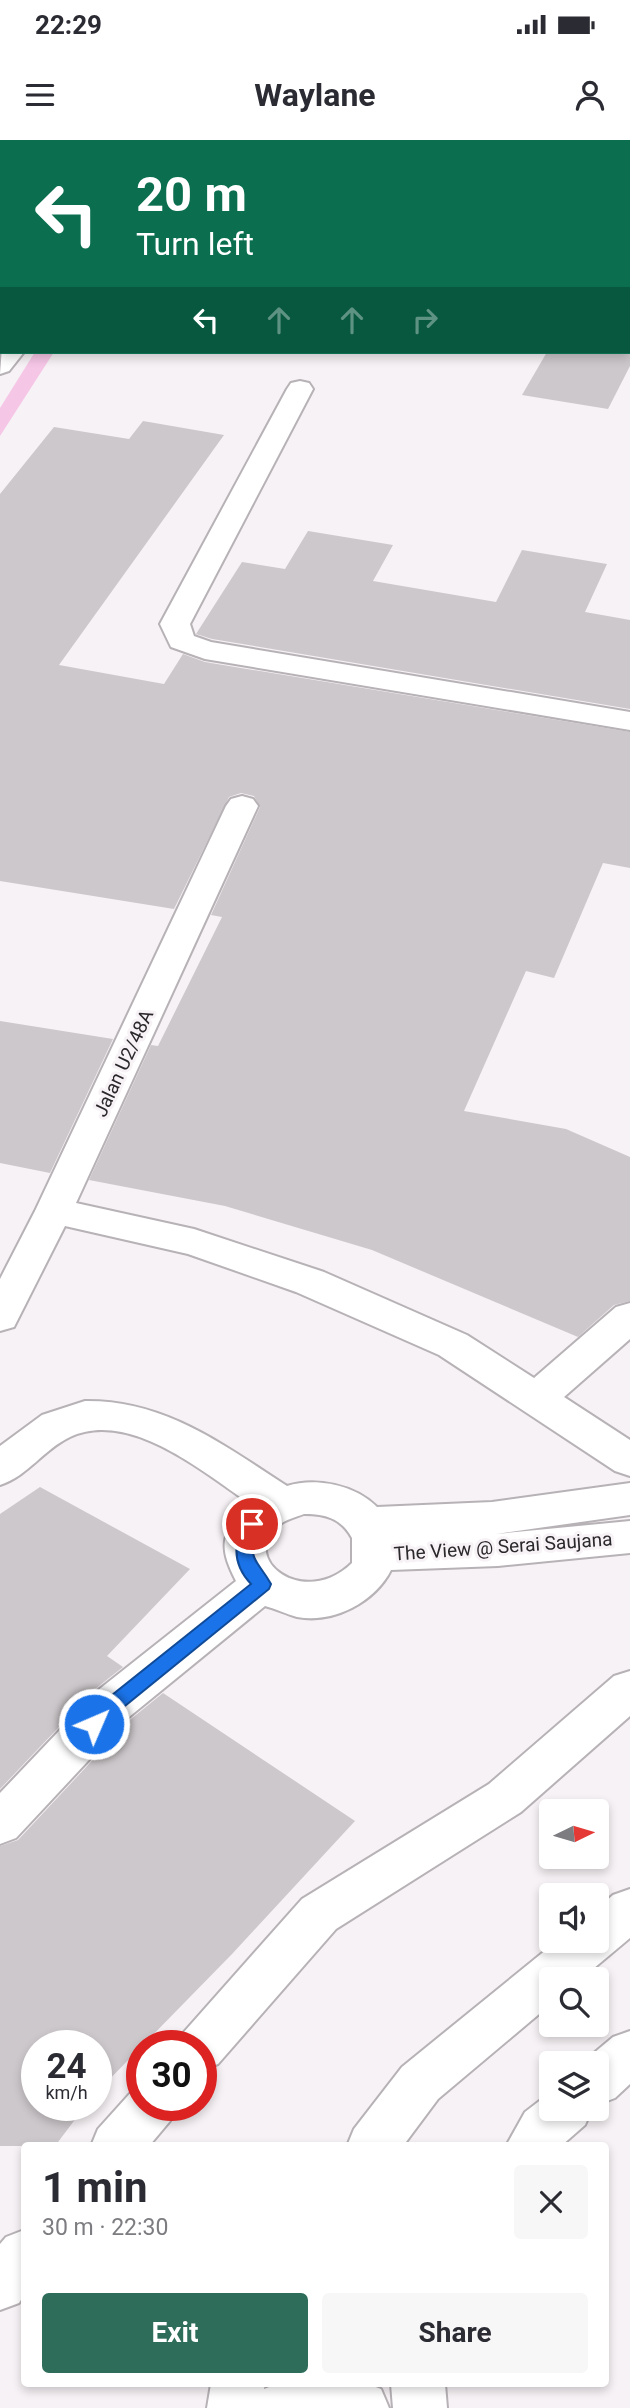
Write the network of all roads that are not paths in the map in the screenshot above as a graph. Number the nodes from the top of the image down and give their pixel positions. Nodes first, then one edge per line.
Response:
1 (300, 389) dead end
2 (630, 721) edge
3 (242, 806) dead end
4 (54, 1211) junction
5 (0, 1317) edge
6 (630, 1317) edge
7 (536, 1399) junction
8 (630, 1460) edge
9 (0, 1469) edge
10 (630, 1499) edge
11 (280, 1503) junction
12 (630, 1537) edge
13 (371, 1539) junction
14 (262, 1584) junction
15 (630, 1689) edge
16 (0, 1824) edge
17 (630, 1909) edge
18 (609, 1927) edge
19 (577, 1953) edge
20 (217, 2030) edge
21 (630, 2053) edge
22 (609, 2071) edge
23 (138, 2121) edge
24 (553, 2121) edge
25 (120, 2142) edge
26 (375, 2142) edge
27 (534, 2142) edge
28 (21, 2259) edge
29 (0, 2285) edge
30 (238, 2387) edge
31 (418, 2387) edge
32 (234, 2408) edge
33 (283, 2408) edge
34 (362, 2408) edge
35 (420, 2408) edge

1 - 2 street
3 - 4 street, Jalan U2/48A
4 - 5 street, Jalan U2/48A
4 - 7 street
6 - 7 street
7 - 8 street
9 - 11 street
10 - 13 street, The View @ Serai Saujana
11 - 13 street
11 - 14 street
12 - 13 street, The View @ Serai Saujana
13 - 14 street
14 - 16 street
15 - 20 street
17 - 18 street
19 - 26 street
21 - 22 street
23 - 25 street
24 - 27 street
28 - 29 street
30 - 32 street
31 - 35 street
33 - 34 street

